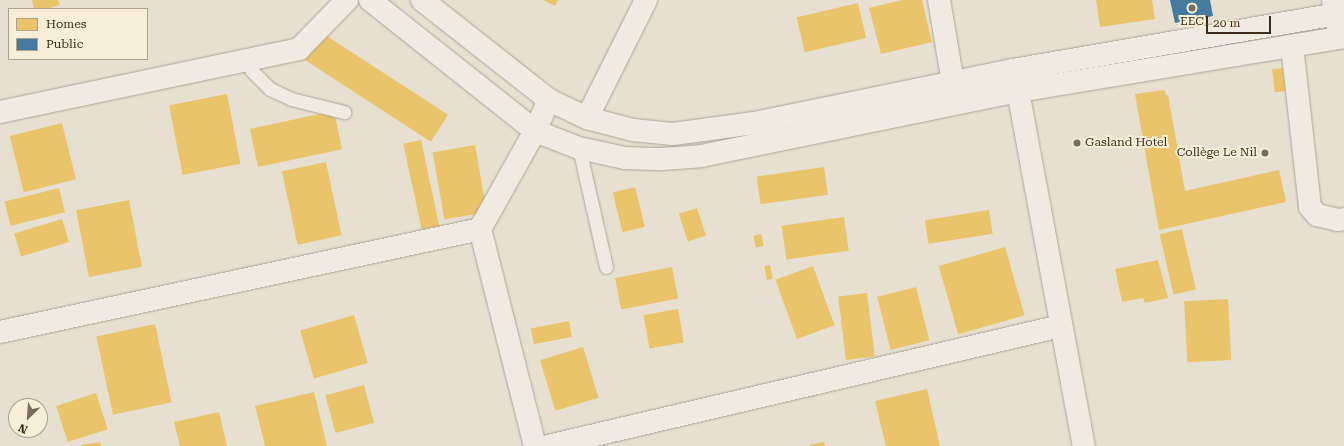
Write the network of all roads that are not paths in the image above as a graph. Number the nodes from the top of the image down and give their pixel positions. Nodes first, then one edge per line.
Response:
1 (347, 0) edge
2 (370, 0) edge
3 (422, 0) edge
4 (646, 0) edge
5 (939, 0) edge
6 (1337, 9) edge
7 (1342, 37) edge
8 (1292, 46) junction
9 (247, 60) junction
10 (954, 83) junction
11 (1018, 91) junction
12 (549, 100) junction
13 (0, 112) edge
14 (344, 112) dead end
15 (587, 118) junction
16 (535, 131) junction
17 (579, 148) junction
18 (1344, 219) edge
19 (480, 228) junction
20 (606, 267) dead end
21 (1061, 326) junction
22 (0, 332) edge
23 (535, 446) edge
24 (548, 446) edge
25 (1084, 446) edge

1 - 9 street
2 - 16 street
3 - 12 street
4 - 15 street
5 - 10 street
6 - 7 street
6 - 10 street
7 - 8 street
8 - 11 street
8 - 18 street
9 - 13 street
9 - 14 lane
10 - 15 street
11 - 17 street
11 - 21 street
12 - 15 street
12 - 16 street
16 - 17 street
16 - 19 street
17 - 20 lane
19 - 22 street
19 - 23 street
21 - 24 street
21 - 25 street

